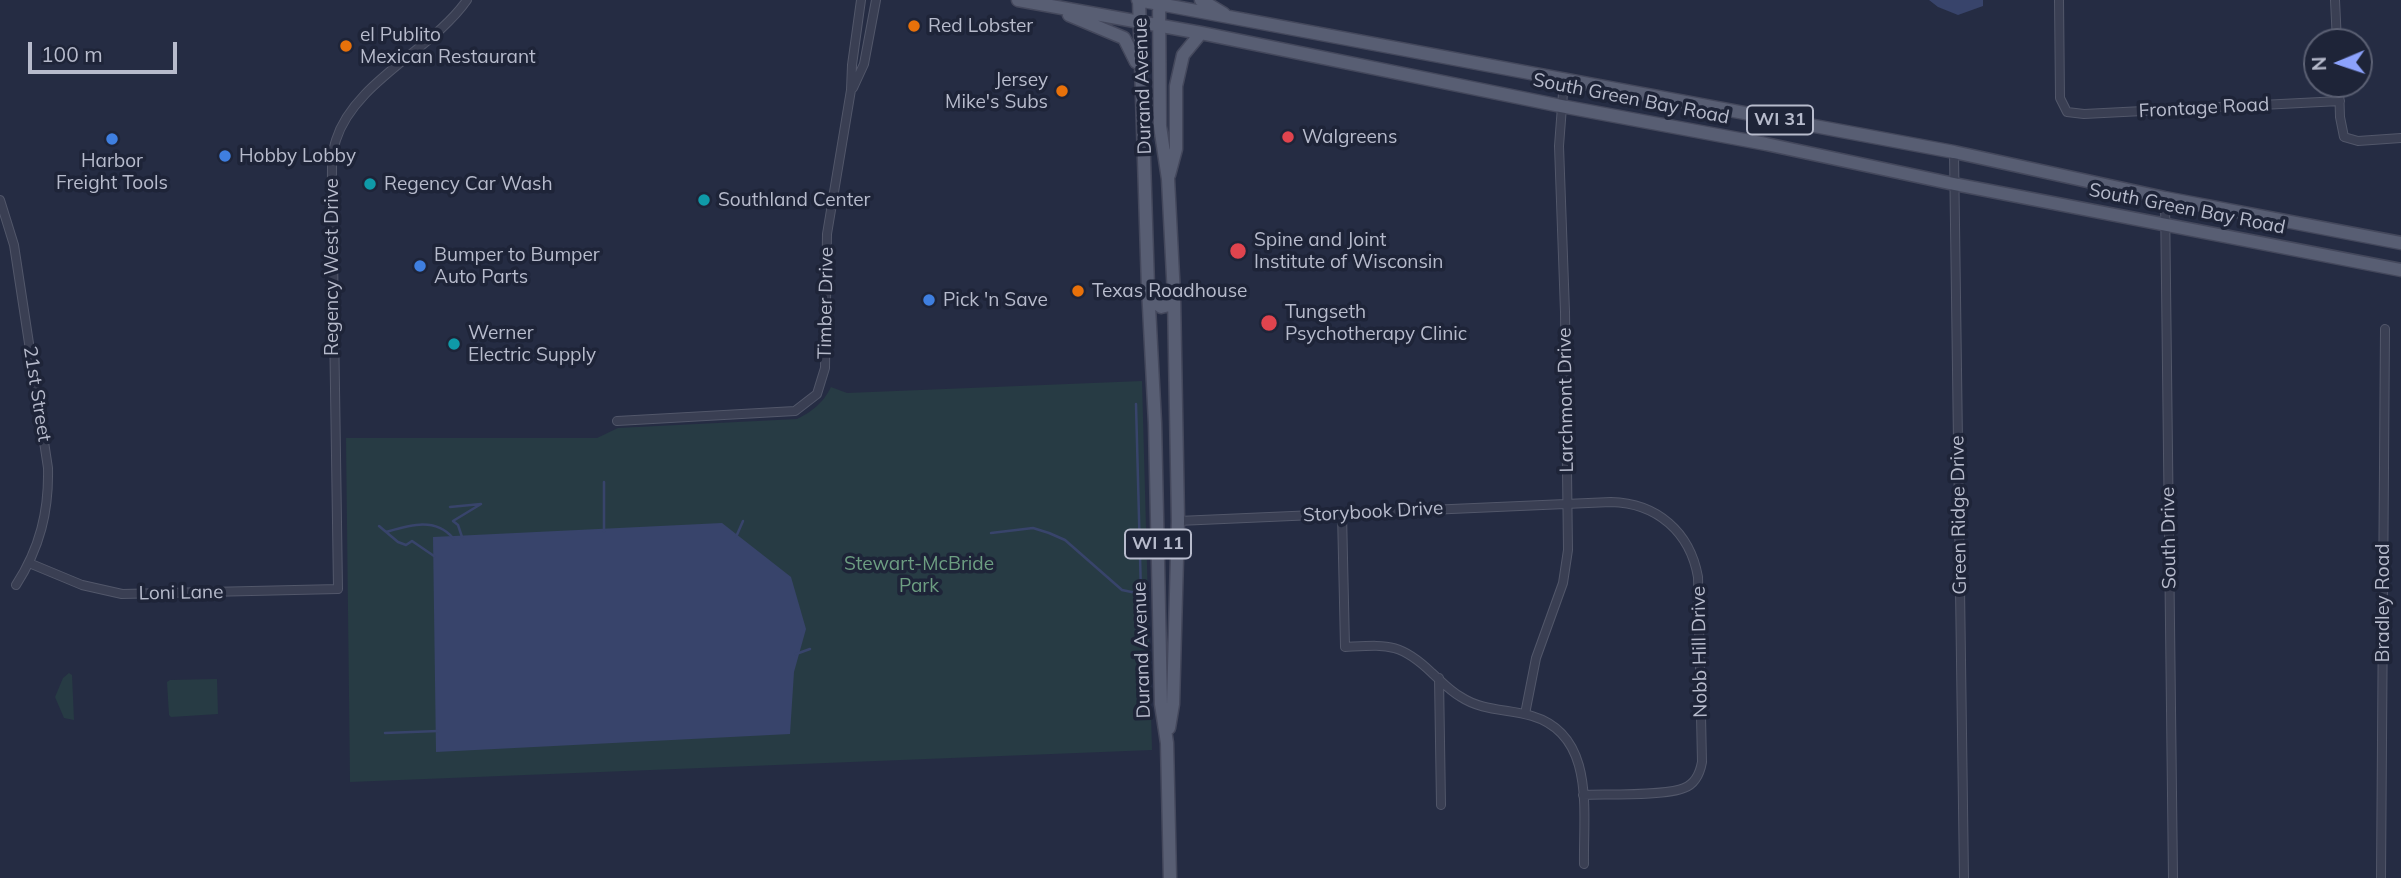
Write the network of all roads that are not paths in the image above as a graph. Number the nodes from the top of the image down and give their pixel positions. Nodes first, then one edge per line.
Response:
1 (467, 0) edge
2 (861, 0) edge
3 (876, 0) edge
4 (1018, 0) edge
5 (1138, 0) edge
6 (1202, 0) edge
7 (2059, 0) edge
8 (2335, 0) edge
9 (1159, 2) edge
10 (1039, 4) junction
11 (1230, 18) junction
12 (1139, 21) junction
13 (1158, 25) junction
14 (2336, 28) edge
15 (1201, 33) junction
16 (1140, 73) junction
17 (1564, 80) junction
18 (851, 90) junction
19 (2340, 98) edge
20 (2340, 101) junction
21 (1561, 106) junction
22 (2401, 138) edge
23 (1954, 152) junction
24 (1167, 179) junction
25 (1954, 184) junction
26 (2165, 198) junction
27 (0, 200) edge
28 (2166, 225) junction
29 (2401, 243) edge
30 (2401, 270) edge
31 (1147, 287) junction
32 (1174, 296) junction
33 (2385, 329) dead end
34 (1151, 346) junction
35 (1175, 365) junction
36 (617, 421) dead end
37 (1568, 504) junction
38 (1342, 513) junction
39 (1178, 521) junction
40 (29, 563) junction
41 (16, 585) dead end
42 (338, 589) joint
43 (1439, 678) junction
44 (1525, 714) junction
45 (1167, 743) junction
46 (1583, 795) junction
47 (1441, 805) dead end
48 (1584, 864) dead end
49 (1170, 878) edge
50 (1964, 878) edge
51 (2173, 878) edge
52 (2381, 878) edge

1 - 42 street, Regency West Drive
2 - 18 street, Timber Drive
3 - 18 street, Timber Drive
4 - 10 main road, South Green Bay Road / WI 31
5 - 9 main road, South Green Bay Road / WI 31
5 - 12 main road, Durand Avenue / WI 11
6 - 11 main road
7 - 20 street, Frontage Road
8 - 14 street
9 - 11 main road, South Green Bay Road / WI 31
9 - 13 main road, Durand Avenue / WI 11
10 - 12 main road, South Green Bay Road / WI 31
10 - 16 main road
11 - 17 main road, South Green Bay Road / WI 31
12 - 13 main road, South Green Bay Road / WI 31
12 - 16 main road, Durand Avenue / WI 11
13 - 15 main road, South Green Bay Road / WI 31
13 - 24 main road, Durand Avenue / WI 11
15 - 21 main road, South Green Bay Road / WI 31
15 - 24 main road
16 - 31 main road, Durand Avenue / WI 11
17 - 21 street, Larchmont Drive
17 - 23 main road, South Green Bay Road / WI 31
18 - 36 street, Timber Drive
19 - 20 street
20 - 22 street
21 - 25 main road, South Green Bay Road / WI 31
21 - 37 street, Larchmont Drive
23 - 25 street, Green Ridge Drive
23 - 26 main road, South Green Bay Road / WI 31
24 - 32 main road, Durand Avenue / WI 11
25 - 28 main road, South Green Bay Road / WI 31
25 - 50 street, Green Ridge Drive
26 - 28 street, South Drive
26 - 29 main road, South Green Bay Road / WI 31
27 - 40 street, 21st Street
28 - 30 main road, South Green Bay Road / WI 31
28 - 51 street, South Drive
31 - 32 main road
31 - 34 main road, Durand Avenue / WI 11
32 - 35 main road, Durand Avenue / WI 11
33 - 52 street, Bradley Road
34 - 35 main road
34 - 45 main road, Durand Avenue / WI 11
35 - 39 main road, Durand Avenue / WI 11
37 - 38 street, Storybook Drive
37 - 44 street, Larchmont Drive
37 - 46 street, Nobb Hill Drive
38 - 39 street, Storybook Drive
38 - 43 street
39 - 45 main road, Durand Avenue / WI 11
40 - 41 street, 21st Street
40 - 42 street, Loni Lane
43 - 44 street
43 - 47 street
44 - 46 street
45 - 49 main road, Durand Avenue / WI 11
46 - 48 street

